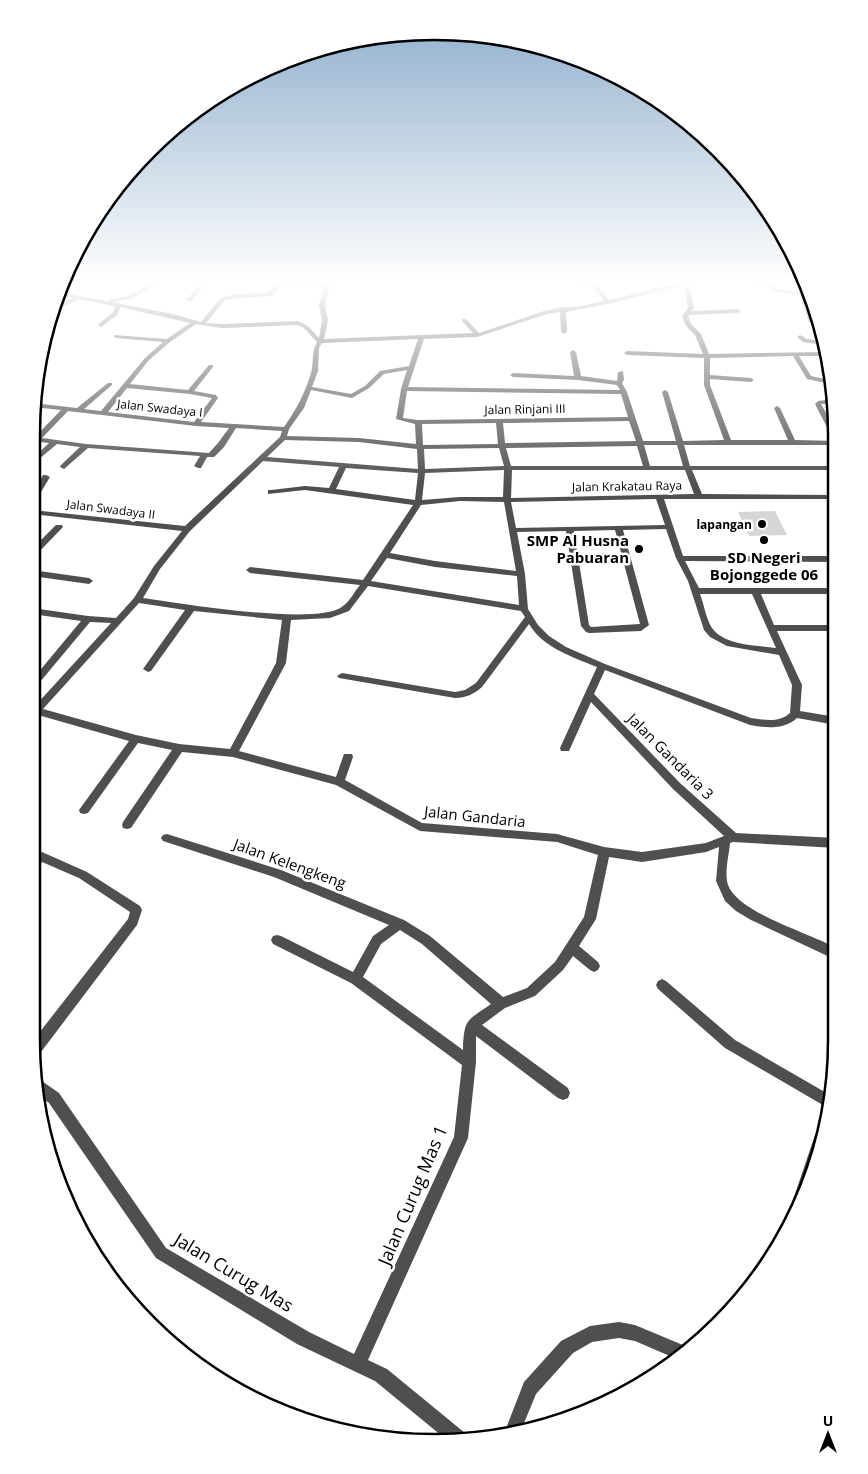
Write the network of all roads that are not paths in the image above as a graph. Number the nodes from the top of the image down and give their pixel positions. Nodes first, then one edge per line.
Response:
1 (158, 349) edge
2 (316, 349) edge
3 (417, 349) edge
4 (704, 349) edge
5 (573, 352) dead end
6 (626, 352) dead end
7 (795, 354) junction
8 (819, 354) edge
9 (707, 356) junction
10 (211, 366) dead end
11 (411, 367) junction
12 (621, 372) dead end
13 (513, 375) dead end
14 (708, 377) junction
15 (578, 378) junction
16 (751, 380) dead end
17 (825, 381) edge
18 (619, 383) junction
19 (110, 384) dead end
20 (127, 386) junction
21 (308, 388) junction
22 (404, 389) junction
23 (190, 392) junction
24 (624, 392) junction
25 (665, 392) dead end
26 (827, 402) edge
27 (41, 405) edge
28 (66, 408) junction
29 (777, 408) dead end
30 (80, 409) junction
31 (103, 413) junction
32 (827, 415) edge
33 (633, 419) junction
34 (499, 420) junction
35 (418, 422) junction
36 (196, 424) junction
37 (234, 426) junction
38 (286, 429) junction
39 (40, 433) edge
40 (283, 438) junction
41 (40, 440) edge
42 (55, 442) junction
43 (728, 442) junction
44 (792, 442) junction
45 (639, 443) junction
46 (828, 443) edge
47 (680, 444) junction
48 (86, 446) junction
49 (502, 446) junction
50 (420, 447) junction
51 (40, 455) edge
52 (204, 455) junction
53 (262, 459) junction
54 (344, 465) junction
55 (198, 466) dead end
56 (64, 467) dead end
57 (647, 467) junction
58 (687, 467) junction
59 (508, 468) junction
60 (828, 468) edge
61 (422, 470) junction
62 (46, 478) dead end
63 (40, 487) edge
64 (331, 491) junction
65 (271, 492) dead end
66 (659, 496) junction
67 (699, 496) junction
68 (828, 497) edge
69 (507, 500) junction
70 (418, 503) junction
71 (40, 513) edge
72 (59, 527) dead end
73 (669, 527) junction
74 (188, 529) junction
75 (619, 529) junction
76 (514, 530) junction
77 (570, 530) junction
78 (40, 546) edge
79 (385, 555) junction
80 (680, 558) junction
81 (828, 558) edge
82 (250, 570) dead end
83 (40, 574) edge
84 (521, 574) junction
85 (89, 581) dead end
86 (366, 583) junction
87 (755, 590) junction
88 (695, 591) junction
89 (828, 591) edge
90 (137, 600) junction
91 (191, 608) junction
92 (40, 613) edge
93 (526, 613) junction
94 (286, 618) junction
95 (88, 619) junction
96 (117, 621) junction
97 (771, 628) junction
98 (828, 628) edge
99 (781, 652) junction
100 (602, 666) junction
101 (148, 669) dead end
102 (40, 676) edge
103 (342, 676) dead end
104 (589, 694) junction
105 (40, 704) edge
106 (40, 714) edge
107 (795, 714) junction
108 (828, 720) edge
109 (136, 739) junction
110 (179, 748) junction
111 (565, 748) dead end
112 (233, 753) junction
113 (348, 757) dead end
114 (338, 782) junction
115 (84, 810) dead end
116 (127, 825) dead end
117 (167, 838) dead end
118 (729, 838) junction
119 (828, 843) edge
120 (604, 852) junction
121 (40, 858) edge
122 (400, 924) junction
123 (277, 940) dead end
124 (571, 947) junction
125 (828, 950) edge
126 (594, 966) dead end
127 (355, 979) junction
128 (662, 985) dead end
129 (501, 1004) junction
130 (472, 1025) junction
131 (40, 1042) edge
132 (469, 1062) junction
133 (43, 1089) edge
134 (563, 1093) dead end
135 (824, 1099) edge
136 (677, 1351) edge
137 (358, 1364) junction
138 (515, 1425) edge
139 (452, 1433) edge

1 - 20 street
2 - 21 street
3 - 11 street
4 - 9 street
5 - 15 street
6 - 9 street
7 - 8 street
7 - 9 street
7 - 17 street
9 - 14 street
10 - 23 street
11 - 21 street
11 - 22 street
12 - 18 street
13 - 15 street
14 - 16 street
14 - 43 street
15 - 18 street
18 - 24 street
19 - 30 street
20 - 23 street
20 - 31 street
21 - 38 street
22 - 24 street
22 - 35 street
23 - 36 street
24 - 33 street
25 - 47 street
26 - 32 street
27 - 28 street, Jalan Swadaya I
28 - 30 street, Jalan Swadaya I
28 - 39 street
29 - 44 street
30 - 31 street, Jalan Swadaya I
31 - 36 street, Jalan Swadaya I
33 - 34 street, Jalan Rinjani III
33 - 45 street
34 - 35 street, Jalan Rinjani III
34 - 49 street
35 - 50 street
36 - 37 street, Jalan Swadaya I
37 - 38 street, Jalan Swadaya I
37 - 52 street
38 - 40 street
40 - 50 street
40 - 53 street
41 - 42 street
42 - 48 street
42 - 51 street
43 - 44 street
43 - 47 street
44 - 46 street
45 - 47 street
45 - 49 street
45 - 57 street
47 - 58 street
48 - 52 street
48 - 56 street
49 - 50 street
49 - 59 street
50 - 61 street
52 - 55 street
53 - 54 street
53 - 74 street
54 - 61 street
54 - 64 street
57 - 58 street
57 - 59 street
58 - 60 street
58 - 67 street
59 - 61 street
59 - 69 street
61 - 70 street
62 - 63 street
64 - 65 street, Jalan Krakatau Raya
64 - 70 street, Jalan Krakatau Raya
66 - 67 street, Jalan Krakatau Raya
66 - 69 street, Jalan Krakatau Raya
66 - 73 street
67 - 68 street, Jalan Krakatau Raya
69 - 70 street, Jalan Krakatau Raya
69 - 76 street
70 - 79 street
71 - 74 street, Jalan Swadaya II
72 - 78 street
73 - 75 street
73 - 80 street
74 - 90 street
75 - 77 street
75 - 77 street
76 - 77 street
76 - 84 street
79 - 84 street
79 - 86 street
80 - 81 street
80 - 88 street
82 - 86 street
83 - 85 street
84 - 93 street
86 - 93 street
86 - 94 street
87 - 88 street
87 - 89 street
87 - 97 street
88 - 99 street
90 - 91 street
90 - 96 street
91 - 94 street
91 - 101 street
92 - 95 street
93 - 100 street
93 - 103 street
94 - 112 street
95 - 96 street
95 - 102 street
96 - 105 street
97 - 98 street
97 - 99 street
99 - 107 street
100 - 104 street
100 - 107 street
104 - 111 street
104 - 118 street, Jalan Gandaria 3
106 - 109 street, Jalan Gandaria
107 - 108 street
109 - 110 street, Jalan Gandaria
109 - 115 street
110 - 112 street, Jalan Gandaria
110 - 116 street
112 - 114 street, Jalan Gandaria
113 - 114 street
114 - 120 street, Jalan Gandaria
117 - 122 street, Jalan Kelengkeng
118 - 119 street, Jalan Gandaria
118 - 120 street, Jalan Gandaria
118 - 125 street
120 - 124 street
121 - 131 street
122 - 127 street
122 - 129 street, Jalan Kelengkeng
123 - 127 street
124 - 126 street
124 - 129 street
127 - 132 street
128 - 135 street
129 - 130 street
130 - 132 street, Jalan Curug Mas 1
130 - 134 street
132 - 137 street, Jalan Curug Mas 1
133 - 137 street, Jalan Curug Mas
136 - 138 street
137 - 139 street, Jalan Curug Mas

